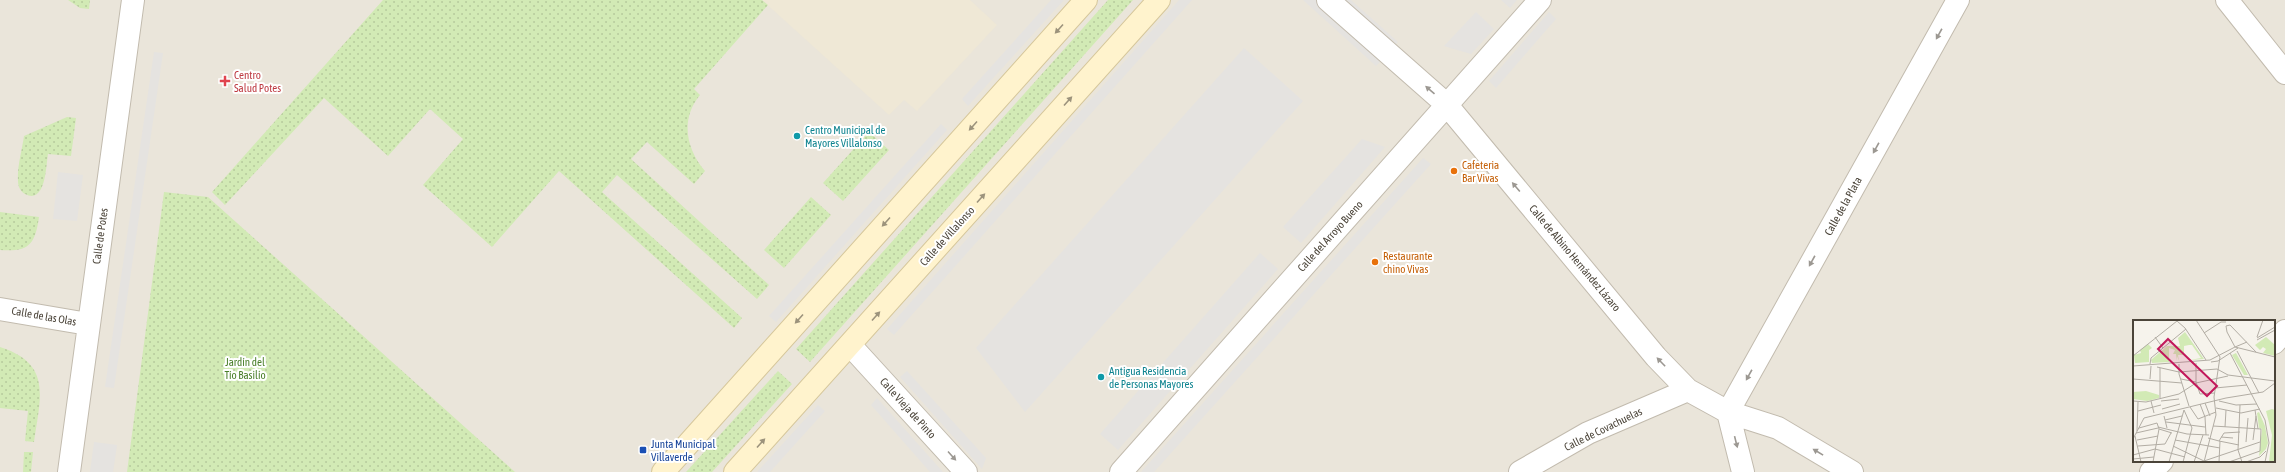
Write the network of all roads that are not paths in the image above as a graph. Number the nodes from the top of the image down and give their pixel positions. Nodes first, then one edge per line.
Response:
1 (133, 0) edge
2 (1086, 0) edge
3 (1159, 0) edge
4 (1328, 0) edge
5 (1540, 0) edge
6 (1958, 0) edge
7 (2227, 0) edge
8 (2285, 73) edge
9 (1446, 104) junction
10 (0, 309) edge
11 (88, 324) junction
12 (2285, 331) edge
13 (2275, 342) edge
14 (850, 345) junction
15 (1688, 390) junction
16 (1728, 412) junction
17 (2161, 462) edge
18 (69, 472) edge
19 (663, 472) edge
20 (735, 472) edge
21 (966, 472) edge
22 (1121, 472) edge
23 (1520, 472) edge
24 (1743, 472) edge
25 (1852, 472) edge
26 (2151, 472) edge

1 - 11 street, Calle de Potes
2 -> 19 main road
14 -> 3 main road, Calle de Villalonso
9 -> 4 street, Calle de Albino Hernández Lázaro
5 - 9 street, Calle del Arroyo Bueno
6 -> 16 street, Calle de la Plata
7 - 8 street
15 -> 9 street, Calle de Albino Hernández Lázaro
9 - 22 street, Calle del Arroyo Bueno
10 - 11 street, Calle de las Olas
11 - 18 street, Calle de Potes
12 - 13 street
20 -> 14 main road, Calle de Villalonso
14 -> 21 street, Calle Vieja de Pinto
15 - 16 street, Calle de Albino Hernández Lázaro
15 - 23 street, Calle de Covachuelas
16 -> 24 street
25 -> 16 street, Calle de Albino Hernández Lázaro
17 - 26 street

